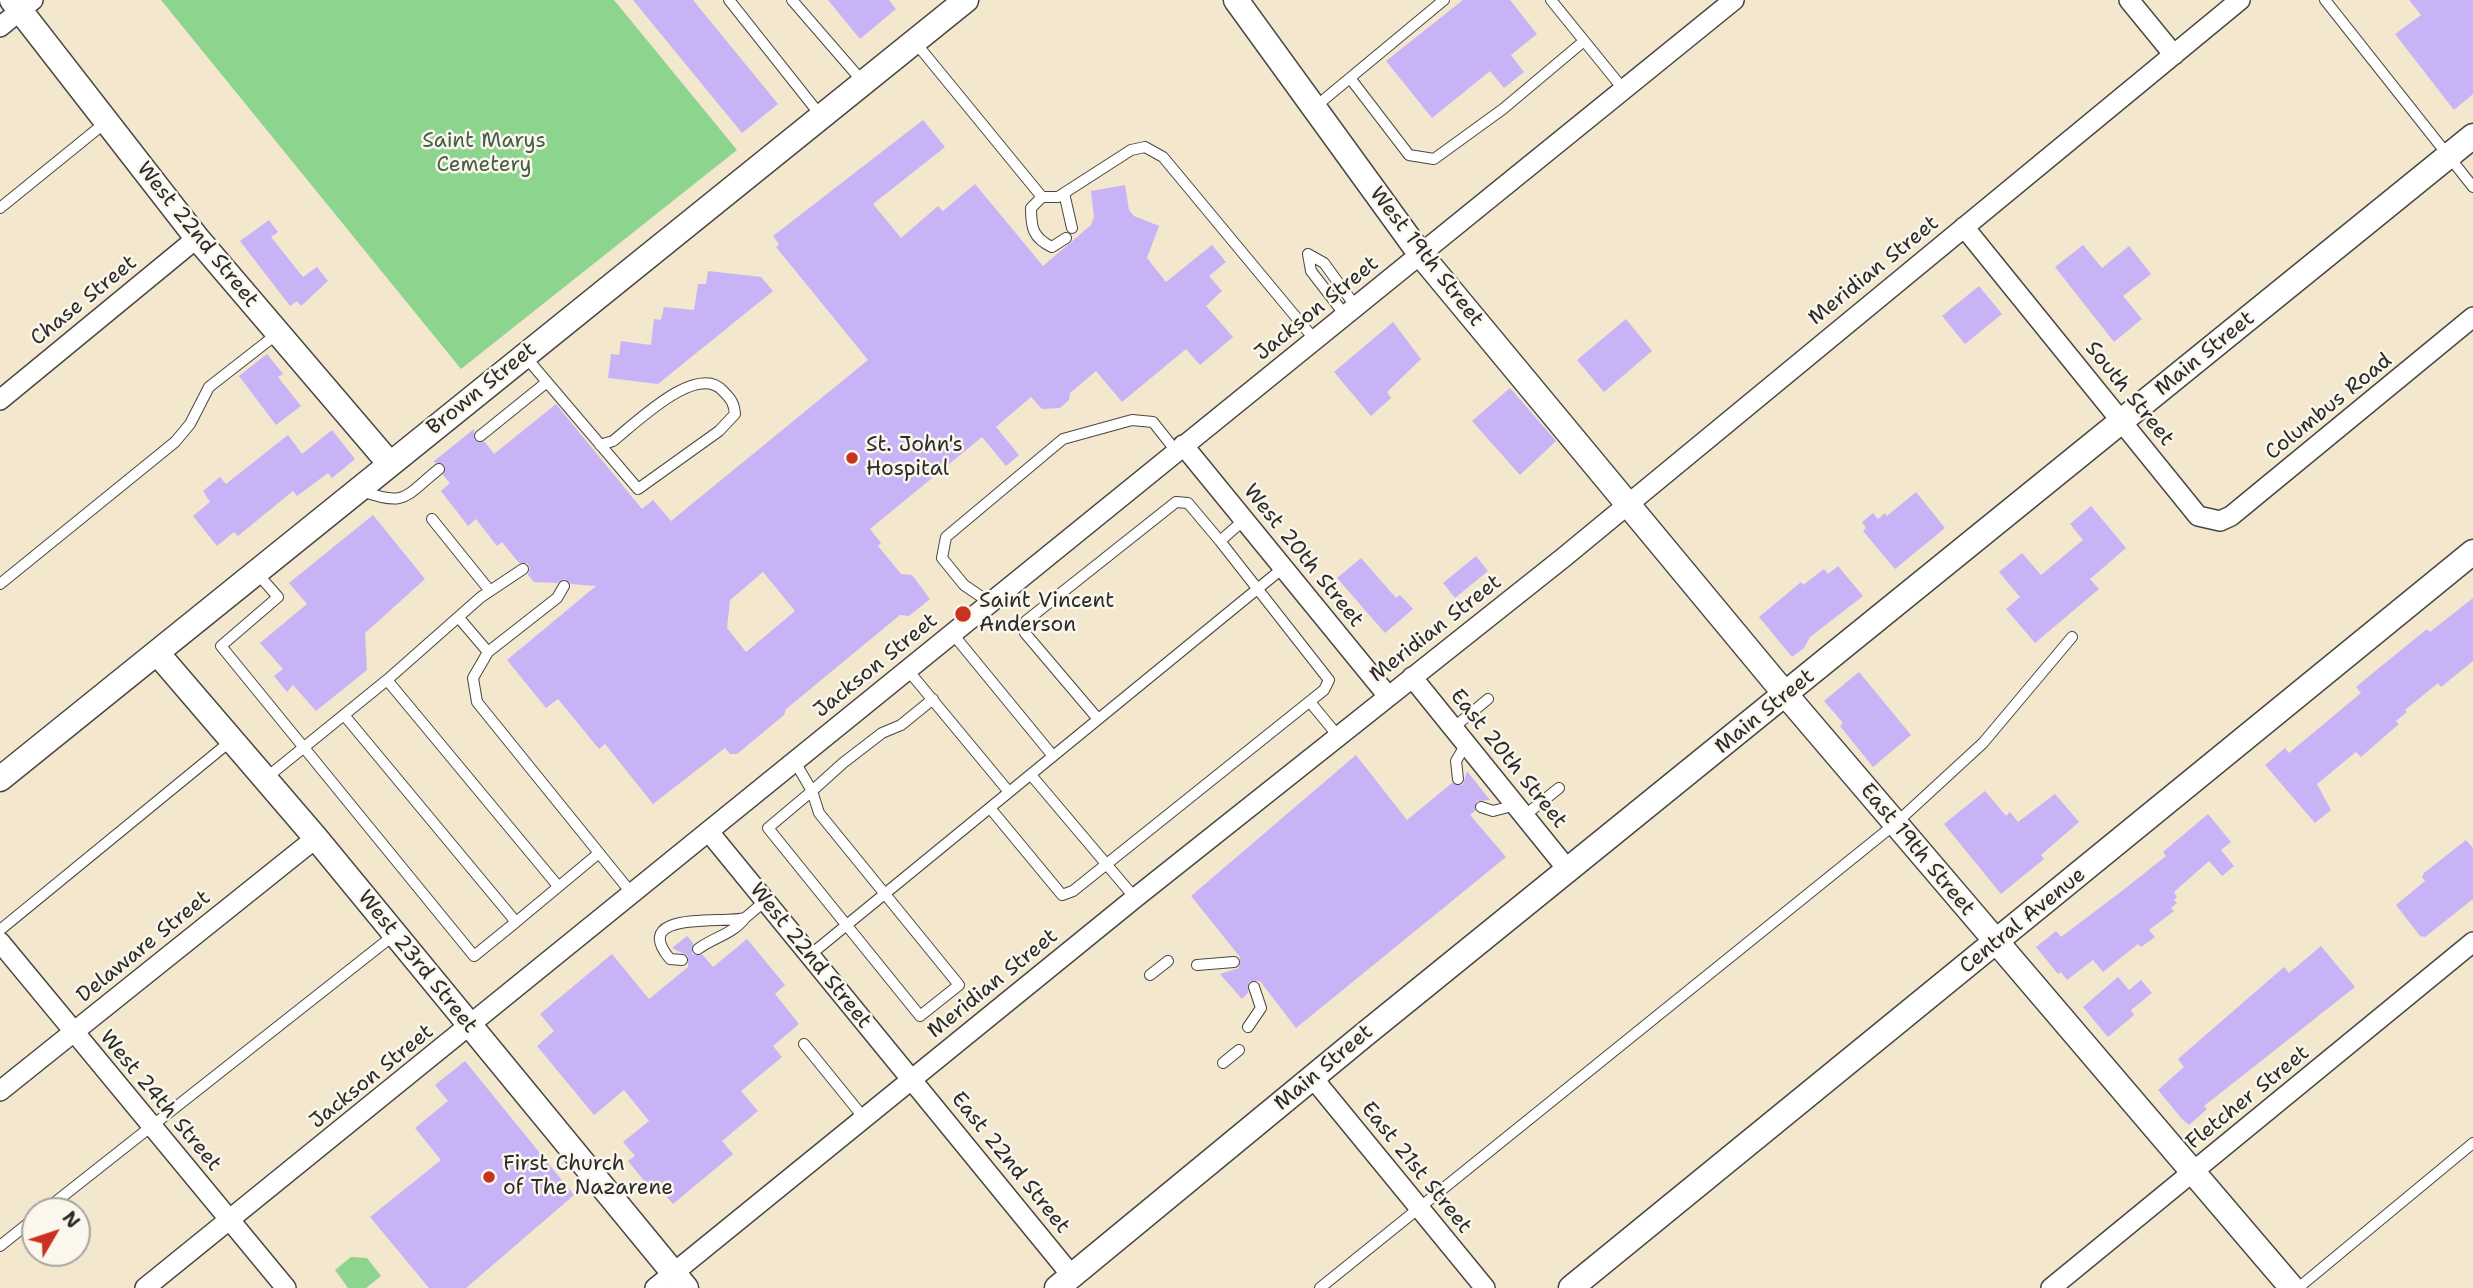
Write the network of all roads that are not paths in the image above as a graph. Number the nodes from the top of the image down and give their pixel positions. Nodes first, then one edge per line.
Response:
1 (729, 0) edge
2 (792, 0) edge
3 (966, 0) edge
4 (1236, 0) edge
5 (1444, 0) edge
6 (1551, 0) edge
7 (1734, 0) edge
8 (2129, 0) edge
9 (2240, 0) edge
10 (2325, 0) edge
11 (22, 4) edge
12 (0, 27) edge
13 (1584, 41) junction
14 (914, 42) junction
15 (2174, 55) junction
16 (1350, 78) junction
17 (863, 83) junction
18 (1624, 90) junction
19 (1315, 108) junction
20 (821, 116) junction
21 (107, 122) junction
22 (2473, 136) edge
23 (2449, 156) junction
24 (2473, 187) edge
25 (1064, 193) junction
26 (1042, 197) junction
27 (0, 208) edge
28 (1964, 227) junction
29 (1072, 228) dead end
30 (1066, 238) dead end
31 (197, 239) junction
32 (1421, 255) junction
33 (1351, 311) junction
34 (2473, 317) edge
35 (277, 334) junction
36 (1315, 340) junction
37 (524, 355) junction
38 (547, 382) junction
39 (0, 400) edge
40 (2123, 421) junction
41 (480, 436) dead end
42 (600, 444) junction
43 (1180, 448) junction
44 (390, 464) junction
45 (439, 469) dead end
46 (358, 489) junction
47 (1627, 505) junction
48 (432, 519) dead end
49 (1244, 520) junction
50 (2209, 521) joint
51 (1220, 541) junction
52 (2473, 552) edge
53 (1283, 568) junction
54 (523, 569) dead end
55 (257, 573) junction
56 (0, 584) edge
57 (564, 586) dead end
58 (1258, 589) junction
59 (490, 591) junction
60 (989, 602) junction
61 (459, 618) junction
62 (952, 633) junction
63 (2072, 637) dead end
64 (488, 652) junction
65 (158, 653) junction
66 (908, 669) junction
67 (1412, 677) junction
68 (387, 680) junction
69 (1786, 695) junction
70 (1388, 696) junction
71 (933, 699) junction
72 (1488, 699) dead end
73 (1310, 702) junction
74 (344, 715) junction
75 (1098, 719) junction
76 (1453, 728) junction
77 (1338, 736) junction
78 (232, 740) junction
79 (1466, 744) junction
80 (302, 748) junction
81 (1053, 756) junction
82 (794, 762) junction
83 (1031, 775) junction
84 (0, 779) edge
85 (265, 779) junction
86 (1458, 779) dead end
87 (1559, 788) dead end
88 (812, 790) junction
89 (1009, 792) junction
90 (1481, 807) dead end
91 (990, 808) junction
92 (1520, 811) junction
93 (1895, 824) junction
94 (709, 832) junction
95 (316, 838) junction
96 (599, 853) junction
97 (1107, 864) junction
98 (1568, 870) junction
99 (558, 886) junction
100 (886, 894) junction
101 (633, 895) junction
102 (1135, 898) junction
103 (765, 901) junction
104 (745, 918) junction
105 (516, 922) junction
106 (846, 926) junction
107 (0, 930) edge
108 (394, 934) junction
109 (0, 942) edge
110 (2473, 942) edge
111 (1996, 943) junction
112 (698, 949) dead end
113 (810, 955) junction
114 (682, 960) dead end
115 (1168, 961) dead end
116 (1234, 962) dead end
117 (1197, 965) dead end
118 (1150, 975) dead end
119 (1254, 987) dead end
120 (470, 1027) junction
121 (1248, 1027) dead end
122 (74, 1032) junction
123 (804, 1044) dead end
124 (1239, 1050) dead end
125 (1223, 1063) dead end
126 (1312, 1077) junction
127 (912, 1079) junction
128 (0, 1091) edge
129 (863, 1118) junction
130 (152, 1125) junction
131 (2473, 1143) edge
132 (2192, 1174) junction
133 (62, 1197) edge
134 (1420, 1209) junction
135 (229, 1220) junction
136 (21, 1229) edge
137 (0, 1246) edge
138 (1065, 1282) edge
139 (672, 1283) edge
140 (145, 1288) edge
141 (286, 1288) edge
142 (1321, 1288) edge
143 (1485, 1288) edge
144 (1571, 1288) edge
145 (2051, 1288) edge
146 (2292, 1288) edge
147 (2298, 1288) edge

1 - 20 lane
2 - 17 lane
3 - 14 street, Brown Street
4 - 19 street, West 19th Street
5 - 16 lane
6 - 13 lane
7 - 18 street, Jackson Street
8 - 15 street
9 - 15 street, Meridian Street
10 - 23 lane
11 - 12 street
11 - 21 street, West 22nd Street
13 - 16 lane
13 - 18 lane
14 - 17 street, Brown Street
14 - 26 lane
15 - 28 street, Meridian Street
16 - 19 lane
17 - 20 street, Brown Street
18 - 32 street, Jackson Street
19 - 32 street, West 19th Street
20 - 37 street, Brown Street
21 - 27 lane
21 - 31 street, West 22nd Street
22 - 23 street, Main Street
23 - 24 lane
23 - 40 street, Main Street
25 - 26 lane
25 - 29 lane
25 - 36 lane
26 - 30 lane
28 - 40 street, South Street
28 - 47 street, Meridian Street
31 - 35 street, West 22nd Street
31 - 39 street, Chase Street
32 - 33 street, Jackson Street
32 - 47 street, West 19th Street
33 - 33 lane
33 - 36 street, Jackson Street
34 - 50 street, Columbus Road
35 - 44 street, West 22nd Street
35 - 56 lane
36 - 43 street, Jackson Street
37 - 38 lane
37 - 44 street, Brown Street
38 - 41 lane
38 - 42 lane
40 - 50 street, South Street
40 - 69 street, Main Street
42 - 42 lane
43 - 49 street, West 20th Street
43 - 60 street, Jackson Street
43 - 60 lane
44 - 46 street, Brown Street
45 - 46 lane
46 - 55 street, Brown Street
47 - 67 street, Meridian Street
47 - 69 street, East 19th Street
48 - 59 lane
49 - 51 lane
49 - 53 street, West 20th Street
51 - 58 lane
51 - 75 lane
52 - 111 street, Central Avenue
53 - 58 lane
53 - 70 street, West 20th Street
54 - 59 lane
55 - 65 street, Brown Street
55 - 80 lane
57 - 64 lane
58 - 73 lane
58 - 75 lane
59 - 61 lane
60 - 62 street, Jackson Street
61 - 64 lane
61 - 68 lane
62 - 66 street, Jackson Street
62 - 81 lane
63 - 93 lane
64 - 96 lane
65 - 78 street, West 23rd Street
65 - 84 street, Brown Street
66 - 71 lane
66 - 82 street, Jackson Street
67 - 70 street, Meridian Street
67 - 76 street, East 20th Street
68 - 74 lane
68 - 99 lane
69 - 93 street, East 19th Street
69 - 98 street, Main Street
70 - 77 street, Meridian Street
71 - 88 lane
71 - 89 lane
72 - 76 lane
73 - 77 lane
73 - 97 lane
74 - 80 lane
74 - 105 lane
75 - 81 lane
76 - 79 street, East 20th Street
77 - 102 street, Meridian Street
78 - 85 street, West 23rd Street
78 - 107 lane
79 - 86 lane
79 - 92 street, East 20th Street
80 - 85 lane
80 - 105 lane
81 - 83 lane
82 - 88 lane
82 - 94 street, Jackson Street
83 - 89 lane
83 - 97 lane
85 - 95 street, West 23rd Street
87 - 92 lane
88 - 100 lane
88 - 106 lane
89 - 91 lane
90 - 92 lane
91 - 97 lane
91 - 100 lane
92 - 98 street, East 20th Street
93 - 111 street, East 19th Street
93 - 134 lane
94 - 101 street, Jackson Street
94 - 103 street, West 22nd Street
95 - 108 street, West 23rd Street
95 - 122 street, Delaware Street
96 - 99 lane
96 - 101 lane
97 - 102 lane
98 - 126 street, Main Street
99 - 105 lane
100 - 106 lane
100 - 106 lane
101 - 120 street, Jackson Street
102 - 127 street, Meridian Street
103 - 104 lane
103 - 113 street, West 22nd Street
104 - 112 lane
104 - 114 lane
106 - 113 lane
108 - 120 street, West 23rd Street
108 - 130 lane
109 - 122 street, West 24th Street
110 - 132 street, Fletcher Street
111 - 132 street, East 19th Street
111 - 144 street, Central Avenue
113 - 127 street, West 22nd Street
115 - 118 lane
116 - 117 lane
119 - 121 lane
120 - 135 street, Jackson Street
120 - 139 street, West 23rd Street
122 - 128 street, Delaware Street
122 - 130 street, West 24th Street
123 - 129 lane
124 - 125 lane
126 - 134 street, East 21st Street
126 - 138 street, Main Street
127 - 129 street, Meridian Street
127 - 138 street, East 22nd Street
129 - 139 street, Meridian Street
130 - 133 lane
130 - 135 street, West 24th Street
131 - 147 lane
132 - 145 street, Fletcher Street
132 - 146 street, East 19th Street
134 - 142 lane
134 - 143 street, East 21st Street
135 - 140 street, Jackson Street
135 - 141 street, West 24th Street
136 - 137 lane

